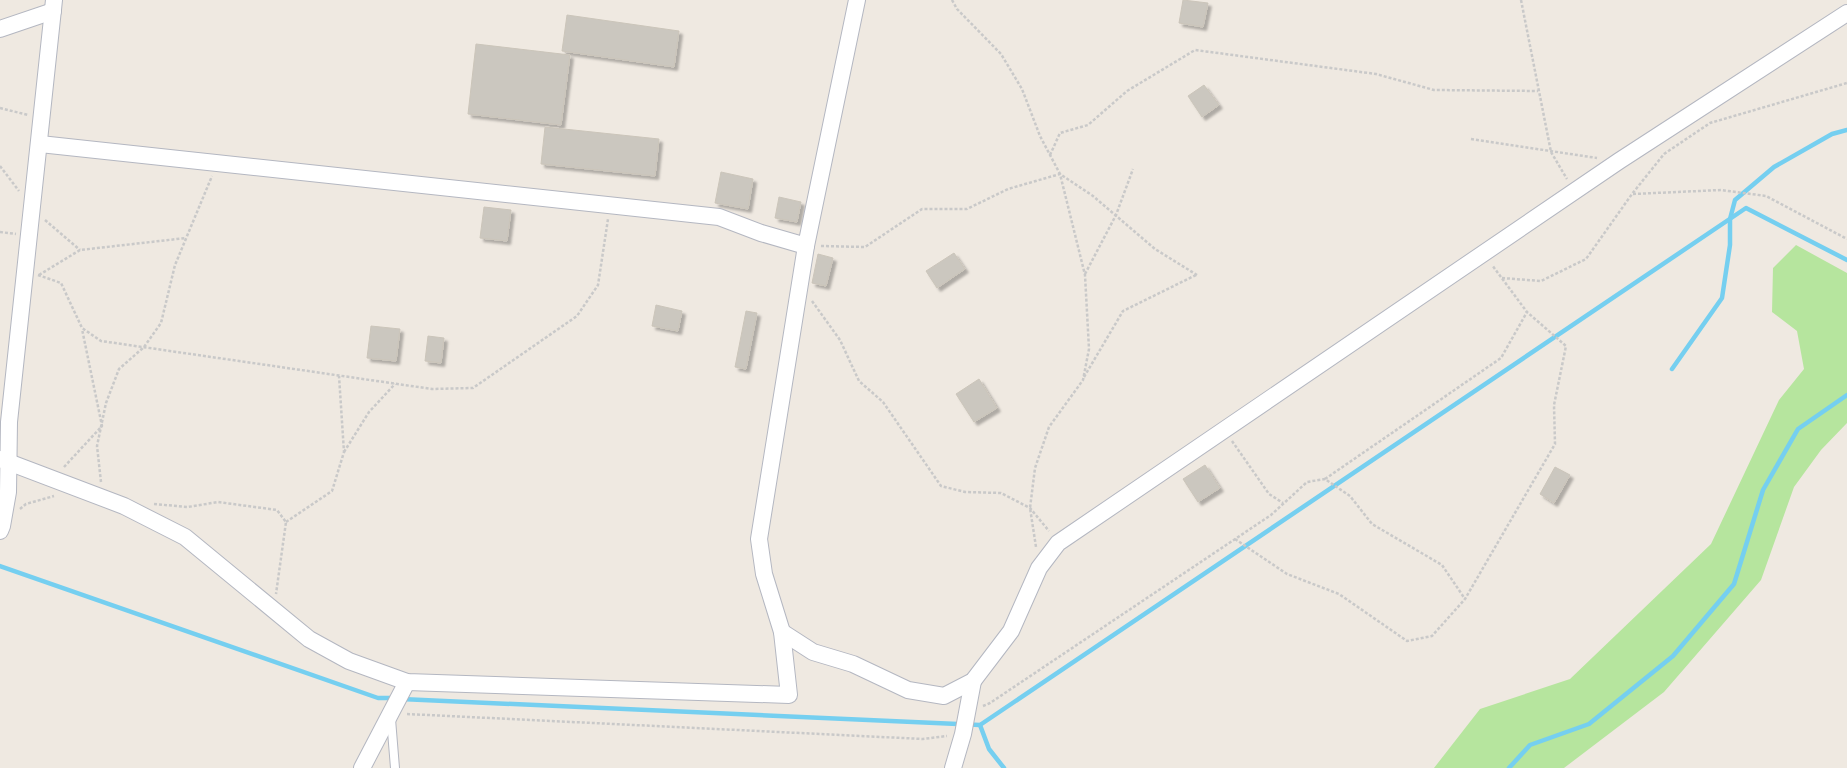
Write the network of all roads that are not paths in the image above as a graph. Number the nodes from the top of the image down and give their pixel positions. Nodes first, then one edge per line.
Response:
1 (853, 1) edge
2 (53, 5) edge
3 (1847, 13) edge
4 (0, 29) edge
5 (40, 144) junction
6 (806, 246) junction
7 (4, 460) edge
8 (1, 528) edge
9 (782, 632) junction
10 (973, 681) junction
11 (407, 682) junction
12 (390, 714) junction
13 (362, 768) edge
14 (396, 768) edge
15 (953, 768) edge

1 - 6 street
2 - 4 street
2 - 5 street
3 - 10 street
5 - 6 street
5 - 7 street
6 - 9 street
7 - 8 street
7 - 11 street
9 - 10 street
9 - 11 street
10 - 15 street
11 - 12 street
12 - 13 street
12 - 14 lane

